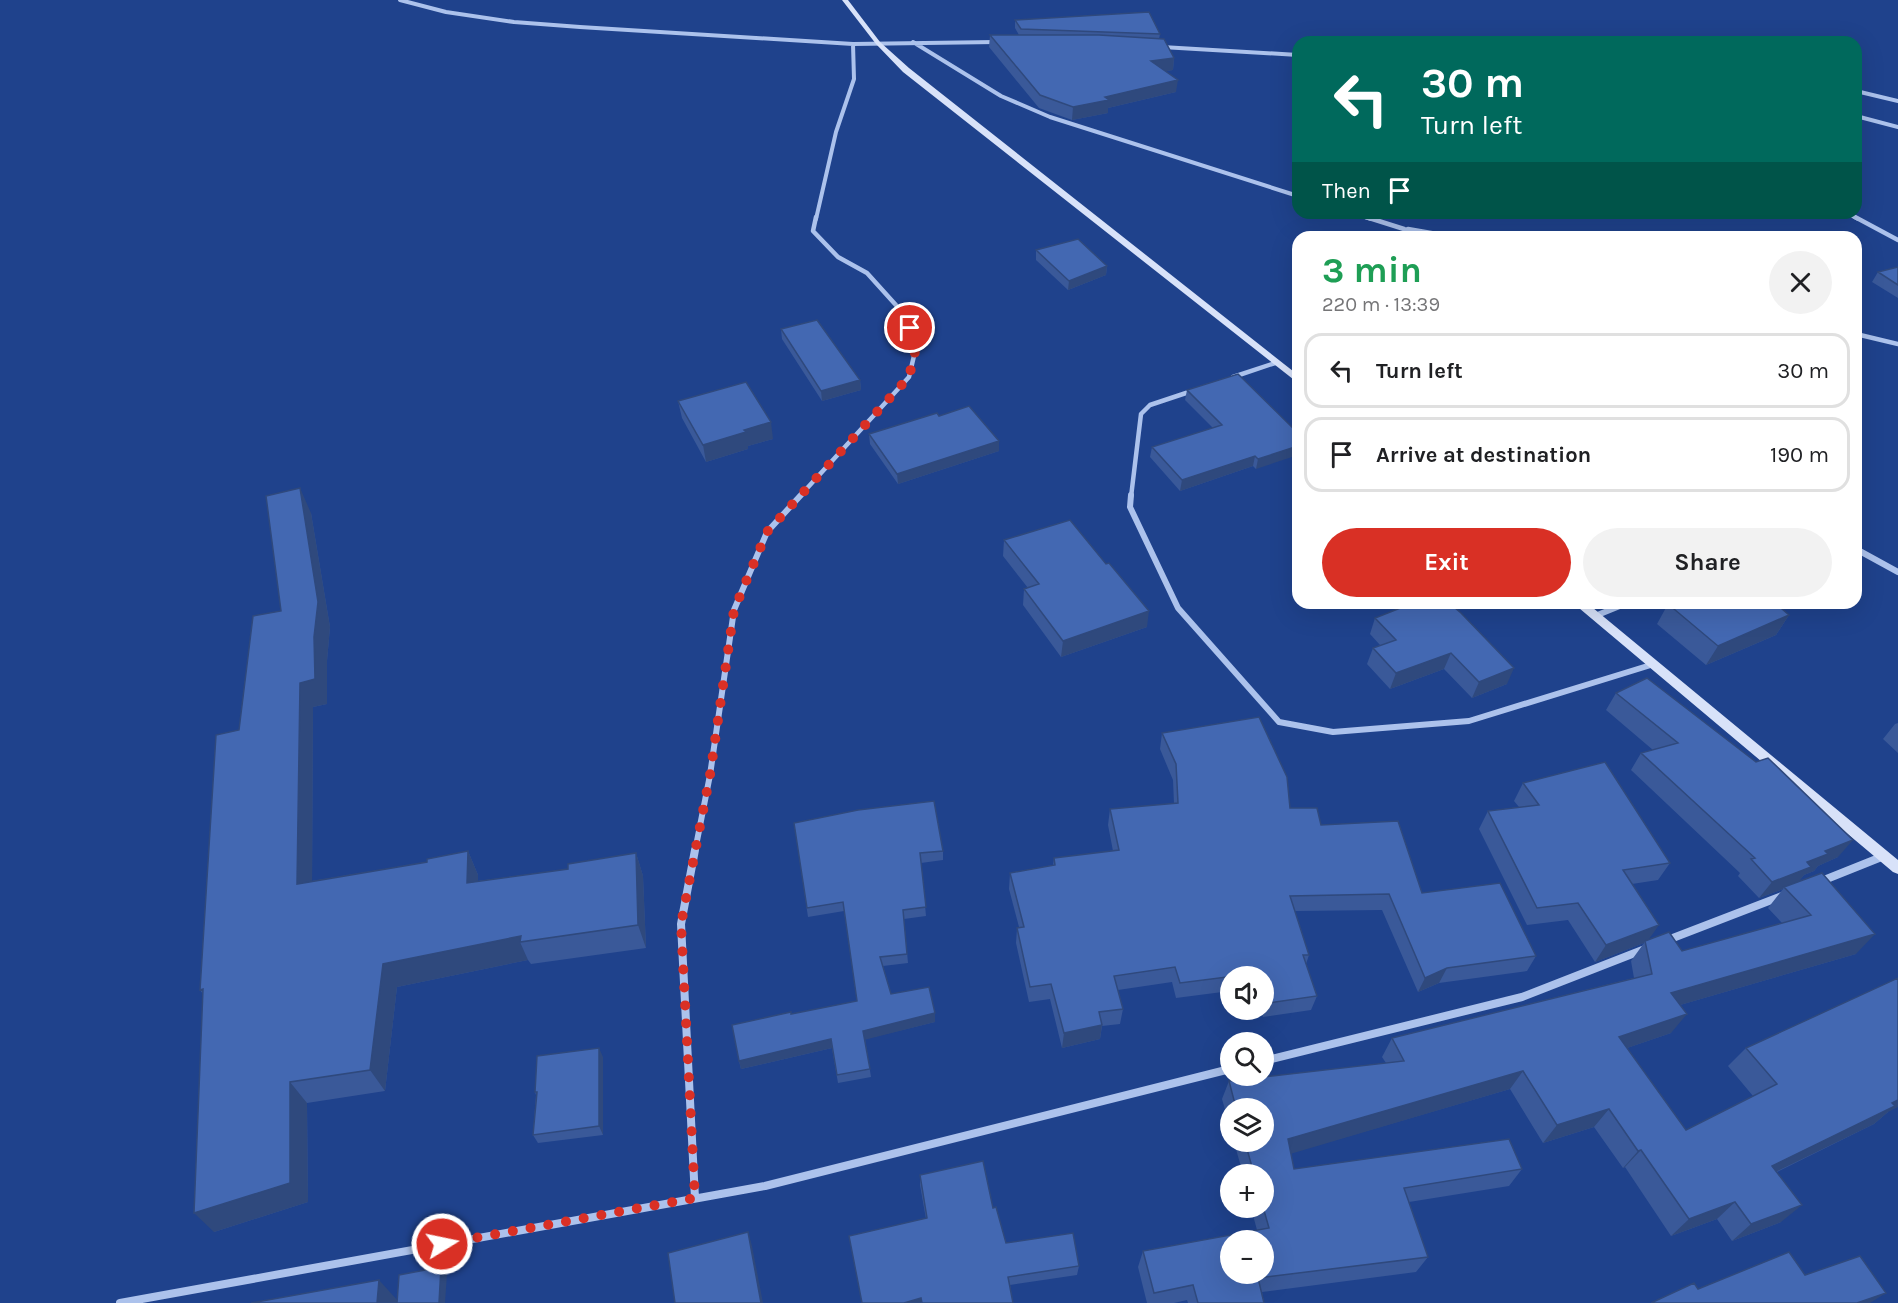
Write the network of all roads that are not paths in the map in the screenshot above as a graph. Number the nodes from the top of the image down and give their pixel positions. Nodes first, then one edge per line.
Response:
1 (400, 0) edge
2 (845, 0) edge
3 (912, 42) junction
4 (1007, 42) edge
5 (878, 43) junction
6 (853, 44) junction
7 (1155, 46) edge
8 (1292, 55) edge
9 (1862, 92) edge
10 (1898, 101) edge
11 (1862, 118) edge
12 (1898, 127) edge
13 (1292, 194) edge
14 (1372, 219) edge
15 (1858, 219) edge
16 (1404, 229) junction
17 (1407, 231) edge
18 (1416, 231) edge
19 (1898, 240) edge
20 (1862, 335) edge
21 (1898, 344) edge
22 (1275, 363) junction
23 (1292, 376) edge
24 (1226, 379) edge
25 (1204, 387) edge
26 (1862, 552) edge
27 (1898, 572) edge
28 (1586, 609) edge
29 (1612, 609) edge
30 (1595, 616) junction
31 (1655, 664) junction
32 (1884, 856) junction
33 (1898, 868) edge
34 (1807, 886) edge
35 (1785, 895) edge
36 (1274, 1058) edge
37 (1220, 1072) edge
38 (695, 1198) junction
39 (120, 1303) edge

1 - 6 street
2 - 5 street
3 - 4 street
3 - 5 street
3 - 13 street
5 - 6 street
5 - 22 street
6 - 38 street
7 - 8 street
9 - 10 street
11 - 12 street
14 - 16 street
15 - 19 street
16 - 17 street
16 - 18 street
20 - 21 street
22 - 23 street
22 - 24 street
25 - 31 street
26 - 27 street
28 - 30 street
29 - 30 street
30 - 31 street
31 - 32 street
32 - 33 street
32 - 34 street
35 - 36 street
37 - 38 street
38 - 39 street

